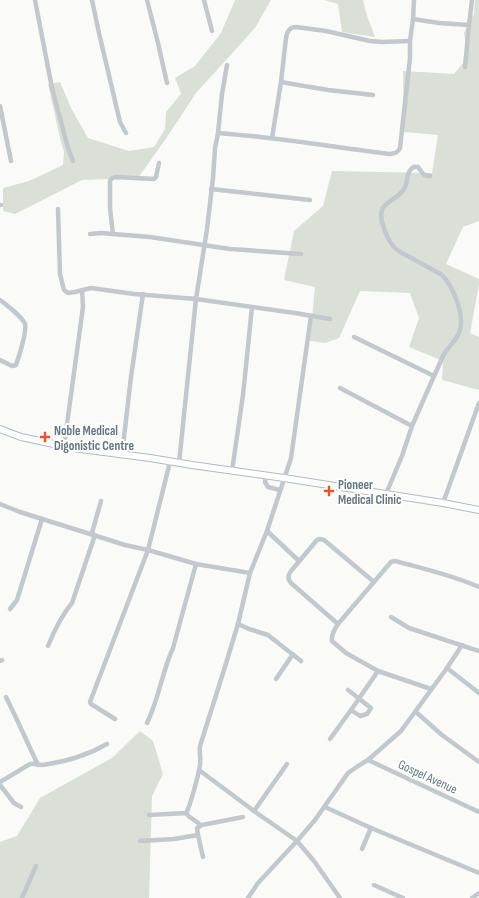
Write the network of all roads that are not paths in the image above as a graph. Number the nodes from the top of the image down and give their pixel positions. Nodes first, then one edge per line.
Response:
1 (35, 0) edge
2 (92, 0) edge
3 (146, 0) edge
4 (204, 0) edge
5 (414, 0) edge
6 (472, 0) edge
7 (413, 19) junction
8 (469, 26) junction
9 (212, 30) dead end
10 (410, 41) junction
11 (227, 65) dead end
12 (464, 67) dead end
13 (281, 82) junction
14 (167, 84) dead end
15 (374, 95) dead end
16 (0, 106) edge
17 (126, 133) dead end
18 (218, 133) junction
19 (272, 138) junction
20 (11, 161) dead end
21 (73, 161) dead end
22 (159, 163) dead end
23 (430, 176) dead end
24 (211, 189) junction
25 (310, 200) dead end
26 (58, 209) dead end
27 (90, 234) dead end
28 (113, 234) junction
29 (204, 246) junction
30 (301, 254) dead end
31 (82, 290) junction
32 (143, 294) junction
33 (196, 299) junction
34 (0, 300) edge
35 (252, 307) junction
36 (311, 316) junction
37 (330, 319) dead end
38 (354, 336) dead end
39 (0, 360) edge
40 (434, 376) junction
41 (340, 388) dead end
42 (479, 403) edge
43 (412, 426) junction
44 (0, 429) edge
45 (64, 446) junction
46 (122, 454) junction
47 (170, 462) junction
48 (179, 463) junction
49 (232, 471) junction
50 (266, 476) junction
51 (284, 478) junction
52 (280, 490) junction
53 (386, 494) junction
54 (101, 501) dead end
55 (443, 502) junction
56 (0, 504) edge
57 (479, 510) edge
58 (42, 519) junction
59 (267, 531) junction
60 (95, 535) junction
61 (148, 550) junction
62 (299, 561) junction
63 (196, 564) junction
64 (250, 573) junction
65 (374, 582) junction
66 (479, 587) edge
67 (10, 610) dead end
68 (391, 617) dead end
69 (238, 624) junction
70 (338, 624) junction
71 (462, 645) junction
72 (48, 646) dead end
73 (479, 651) edge
74 (293, 654) junction
75 (301, 661) dead end
76 (447, 668) junction
77 (378, 671) junction
78 (276, 679) dead end
79 (431, 689) junction
80 (348, 690) dead end
81 (479, 693) edge
82 (6, 696) dead end
83 (359, 698) junction
84 (351, 710) junction
85 (416, 712) junction
86 (114, 719) dead end
87 (147, 723) dead end
88 (330, 739) dead end
89 (107, 744) dead end
90 (368, 760) junction
91 (479, 762) edge
92 (38, 764) junction
93 (286, 764) dead end
94 (199, 770) junction
95 (0, 784) edge
96 (22, 807) dead end
97 (325, 807) junction
98 (254, 811) junction
99 (479, 812) edge
100 (186, 813) junction
101 (149, 815) dead end
102 (243, 817) dead end
103 (200, 826) junction
104 (371, 828) junction
105 (198, 835) junction
106 (140, 841) dead end
107 (297, 841) junction
108 (362, 850) dead end
109 (203, 857) dead end
110 (36, 866) dead end
111 (479, 873) edge
112 (374, 885) dead end
113 (479, 893) edge
114 (22, 898) edge
115 (248, 898) edge
116 (340, 898) edge
117 (402, 898) edge
118 (472, 898) edge

1 - 21 street
2 - 17 street
3 - 14 street
4 - 9 street
5 - 7 street
6 - 8 street
7 - 8 street
7 - 10 street
8 - 12 street
10 - 13 street
10 - 19 street
11 - 18 street
13 - 15 street
13 - 19 street
16 - 20 street
18 - 19 street
18 - 24 street
22 - 28 street
23 - 40 street
24 - 25 street
24 - 29 street
26 - 31 street
27 - 28 street
28 - 29 street
29 - 30 street
29 - 33 street
31 - 32 street
31 - 45 street
32 - 33 street
32 - 46 street
33 - 35 street
33 - 48 street
34 - 39 street
35 - 36 street
35 - 49 street
36 - 37 street
36 - 51 street
38 - 40 street
40 - 43 street
41 - 43 street
42 - 55 street
43 - 53 street
44 - 45 street
45 - 46 street
46 - 47 street
47 - 48 street
47 - 61 street
48 - 49 street
49 - 50 street
50 - 51 street
50 - 52 street
51 - 52 street
51 - 53 street
52 - 59 street
53 - 55 street
54 - 60 street
55 - 57 street
56 - 58 street
58 - 60 street
58 - 67 street
59 - 62 street
59 - 64 street
60 - 61 street
60 - 72 street
61 - 63 street
61 - 86 street
62 - 65 street
62 - 70 street
63 - 64 street
63 - 87 street
64 - 69 street
65 - 66 street
65 - 70 street
68 - 71 street
69 - 74 street
69 - 94 street
70 - 77 street
71 - 73 street
71 - 76 street
74 - 75 street
74 - 78 street
76 - 79 street
76 - 81 street
77 - 79 street
77 - 83 street
79 - 85 street
80 - 83 street
82 - 92 street
83 - 84 street
83 - 84 street
84 - 88 street
85 - 90 street
85 - 91 street
89 - 92 street
90 - 97 street
90 - 99 street, Gospel Avenue
92 - 95 street
93 - 98 street
94 - 98 street
94 - 100 street
95 - 96 street
97 - 104 street
97 - 107 street
98 - 107 street
100 - 101 street
100 - 103 street
102 - 103 street
103 - 105 street
104 - 108 street
104 - 111 street
105 - 106 street
105 - 109 street
107 - 115 street
107 - 116 street
110 - 114 street
112 - 117 street
113 - 118 street

